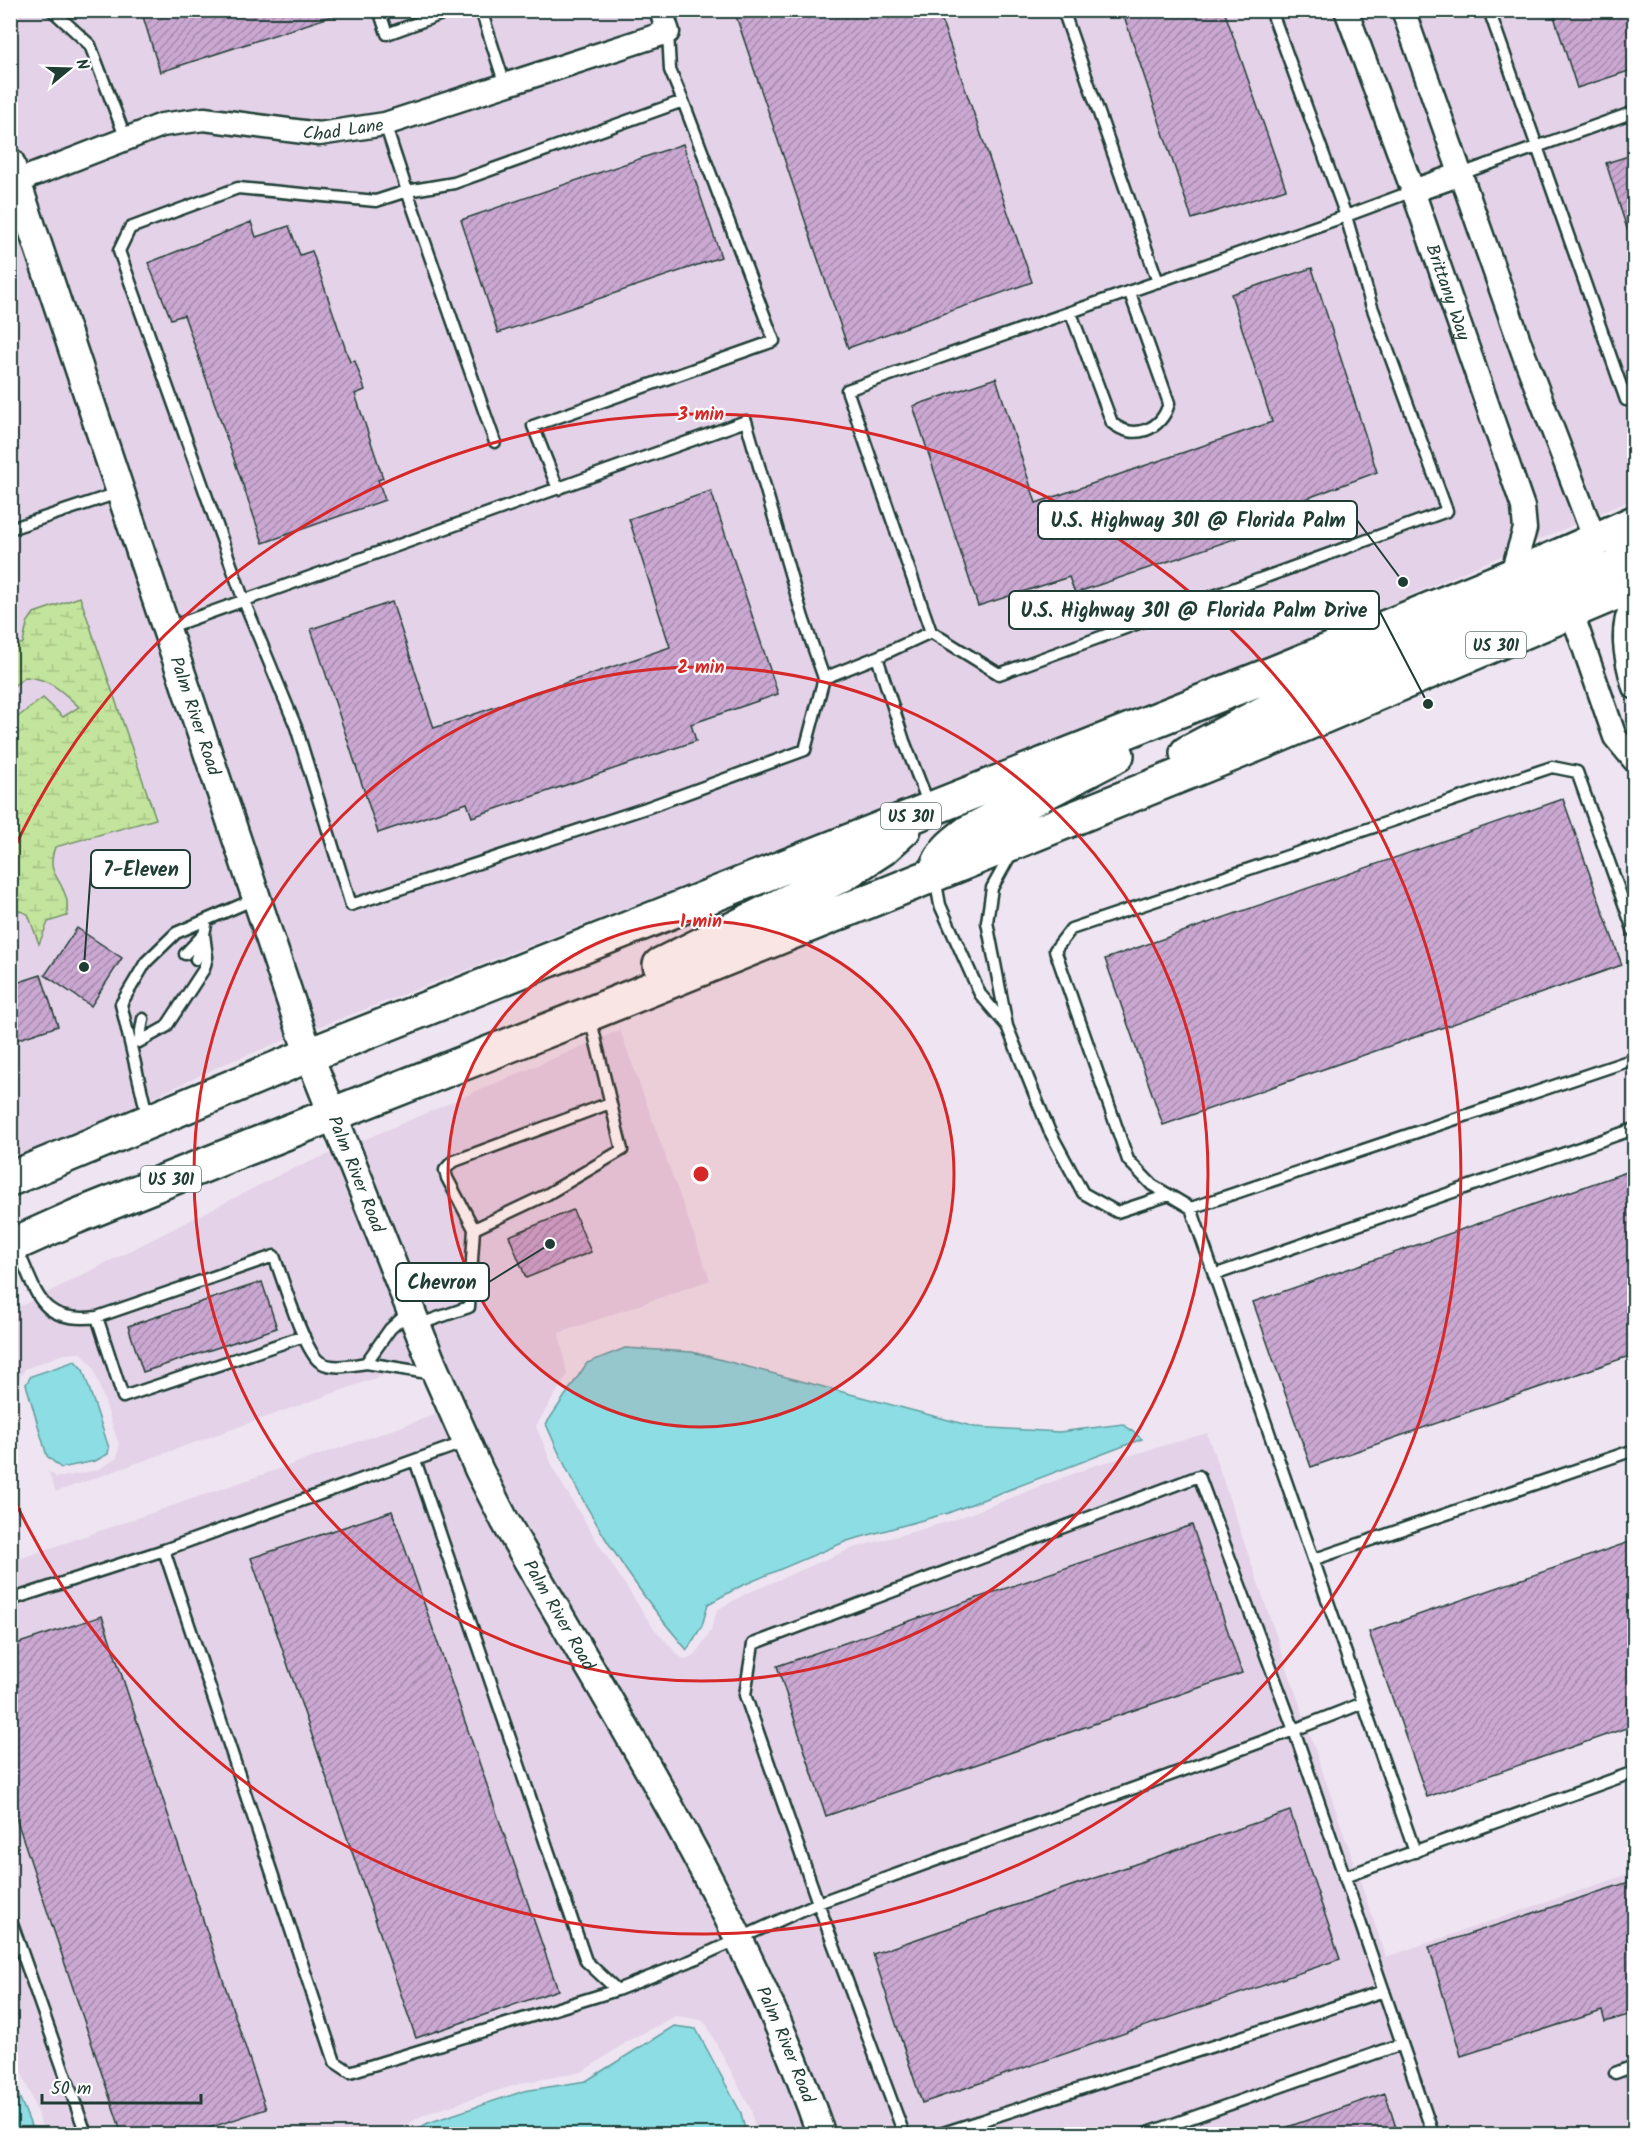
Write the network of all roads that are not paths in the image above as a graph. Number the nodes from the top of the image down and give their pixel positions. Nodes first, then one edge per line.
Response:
1 (52, 10) edge
2 (379, 10) edge
3 (453, 10) edge
4 (481, 10) edge
5 (661, 10) edge
6 (1064, 10) edge
7 (1271, 10) edge
8 (1346, 10) edge
9 (1403, 10) edge
10 (1489, 10) edge
11 (668, 32) junction
12 (506, 85) junction
13 (683, 102) junction
14 (1635, 112) edge
15 (385, 124) junction
16 (126, 139) junction
17 (1537, 147) junction
18 (1461, 174) junction
19 (13, 176) edge
20 (407, 190) junction
21 (1413, 191) junction
22 (1346, 216) junction
23 (1158, 282) junction
24 (1130, 292) junction
25 (1071, 313) junction
26 (1635, 397) edge
27 (495, 442) dead end
28 (558, 489) junction
29 (122, 492) junction
30 (1635, 523) edge
31 (10, 529) edge
32 (1595, 540) junction
33 (1635, 556) edge
34 (1511, 576) junction
35 (1635, 585) edge
36 (1635, 599) edge
37 (244, 601) junction
38 (1572, 613) junction
39 (167, 628) junction
40 (931, 632) junction
41 (877, 657) junction
42 (1274, 672) junction
43 (824, 678) junction
44 (1635, 687) edge
45 (1635, 760) edge
46 (1130, 796) junction
47 (923, 812) junction
48 (1019, 842) junction
49 (935, 874) junction
50 (257, 898) junction
51 (207, 920) junction
52 (1635, 932) edge
53 (204, 934) junction
54 (185, 954) dead end
55 (195, 960) dead end
56 (589, 1014) junction
57 (143, 1018) dead end
58 (153, 1026) dead end
59 (1008, 1026) junction
60 (139, 1042) junction
61 (129, 1050) junction
62 (309, 1054) junction
63 (1635, 1059) edge
64 (610, 1103) junction
65 (332, 1114) junction
66 (148, 1121) junction
67 (1635, 1129) edge
68 (13, 1172) edge
69 (1169, 1195) junction
70 (1191, 1208) junction
71 (474, 1228) junction
72 (13, 1246) edge
73 (1214, 1275) junction
74 (97, 1317) junction
75 (413, 1318) junction
76 (304, 1336) junction
77 (366, 1363) junction
78 (437, 1374) junction
79 (466, 1442) junction
80 (1635, 1450) edge
81 (415, 1460) junction
82 (164, 1550) junction
83 (1315, 1559) junction
84 (10, 1600) edge
85 (1363, 1703) junction
86 (1294, 1730) junction
87 (1635, 1772) edge
88 (1415, 1852) junction
89 (1344, 1877) junction
90 (818, 1903) junction
91 (10, 1918) edge
92 (738, 1939) junction
93 (616, 1990) junction
94 (1384, 1991) junction
95 (1402, 2044) junction
96 (1635, 2066) edge
97 (1615, 2073) dead end
98 (86, 2134) edge
99 (820, 2134) edge
100 (904, 2134) edge
101 (940, 2134) edge
102 (1145, 2134) edge
103 (1433, 2134) edge

1 - 16 lane
2 - 3 lane
4 - 12 lane
5 - 11 street
6 - 23 lane
7 - 22 lane
8 - 21 street, Brittany Way
9 - 18 street
10 - 17 lane
11 - 12 street, Chad Lane
11 - 13 lane
12 - 15 street, Chad Lane
13 - 20 lane
13 - 28 lane
14 - 17 lane
15 - 16 street, Chad Lane
15 - 20 lane
16 - 19 street, Chad Lane
17 - 18 lane
17 - 26 lane
18 - 21 street
18 - 32 street
19 - 29 street, Palm River Road
20 - 27 lane
20 - 37 lane
21 - 22 lane
21 - 34 street, Brittany Way
22 - 23 lane
22 - 40 lane
23 - 24 lane
24 - 25 lane
24 - 25 lane
25 - 40 lane
28 - 37 lane
28 - 43 lane
29 - 31 lane
29 - 39 street, Palm River Road
30 - 32 main road, US 301
32 - 34 main road, US 301
32 - 46 main road
33 - 38 main road
34 - 42 main road, US 301
35 - 38 main road, US 301
36 - 44 street
37 - 39 lane
37 - 43 lane
38 - 45 street
38 - 46 main road, US 301
39 - 50 street, Palm River Road
40 - 41 lane
41 - 43 lane
41 - 47 lane
42 - 47 main road, US 301
42 - 49 main road
46 - 48 main road, US 301
47 - 56 main road
47 - 62 main road, US 301
48 - 49 main road, US 301
48 - 59 lane
49 - 56 main road, US 301
49 - 59 lane
50 - 51 lane
50 - 62 street, Palm River Road
51 - 53 lane
51 - 61 lane
52 - 69 lane
53 - 54 lane
53 - 55 lane
53 - 60 lane
56 - 64 lane
56 - 65 main road, US 301
57 - 60 lane
58 - 60 lane
59 - 69 lane
60 - 61 lane
61 - 66 lane
62 - 65 street, Palm River Road
62 - 66 main road, US 301
63 - 70 lane
64 - 71 lane
64 - 71 lane
65 - 72 main road, US 301
65 - 75 street, Palm River Road
66 - 68 main road, US 301
67 - 73 lane
69 - 70 lane
70 - 73 lane
71 - 75 lane
72 - 74 lane
73 - 83 lane
74 - 76 lane
74 - 76 lane
75 - 77 lane
75 - 78 street, Palm River Road
76 - 77 lane
77 - 78 lane
78 - 79 street, Palm River Road
79 - 81 lane
79 - 92 street, Palm River Road
80 - 83 lane
81 - 82 lane
81 - 93 lane
82 - 84 lane
82 - 93 lane
83 - 85 lane
85 - 86 lane
85 - 88 lane
86 - 89 lane
86 - 90 lane
86 - 90 lane
87 - 88 lane
88 - 89 lane
89 - 94 lane
90 - 92 lane
90 - 100 lane
91 - 98 lane
92 - 93 lane
92 - 99 street, Palm River Road
94 - 95 lane
94 - 101 lane
95 - 102 lane
95 - 103 lane
96 - 97 lane

